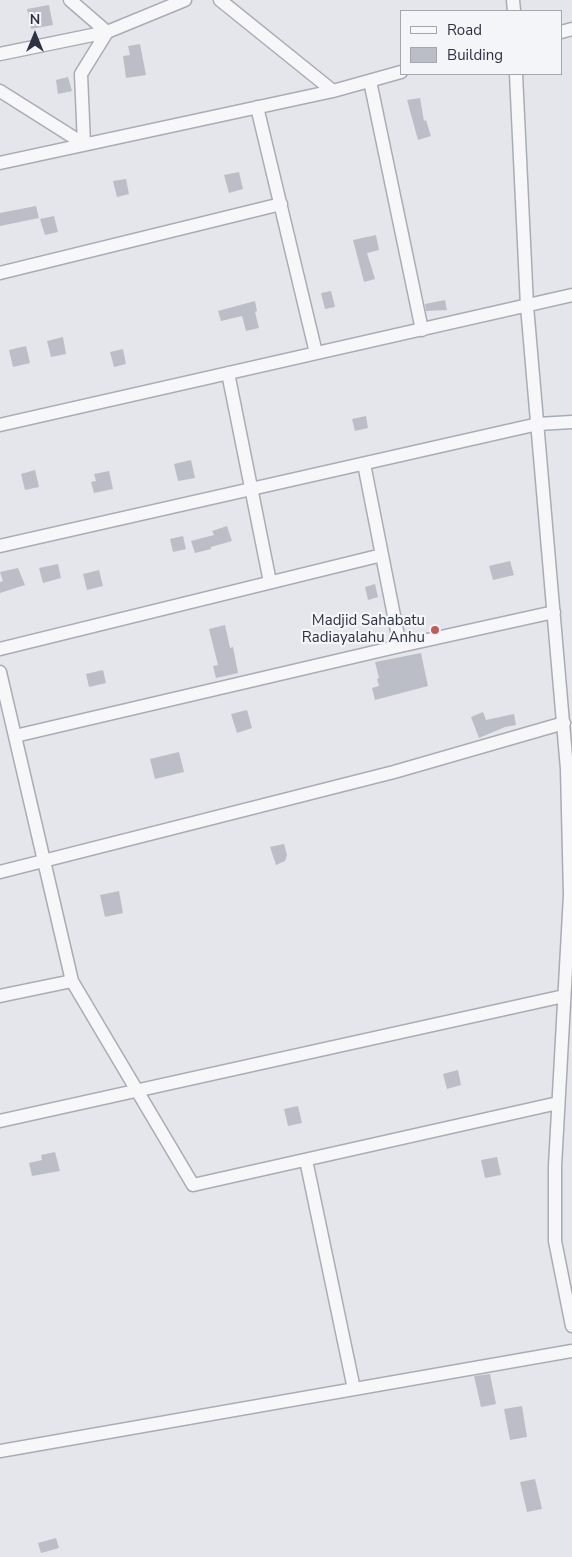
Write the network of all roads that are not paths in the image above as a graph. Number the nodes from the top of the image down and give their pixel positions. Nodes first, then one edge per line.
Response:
1 (70, 0) edge
2 (185, 0) edge
3 (220, 0) edge
4 (107, 32) junction
5 (0, 54) edge
6 (400, 72) edge
7 (516, 75) edge
8 (370, 81) junction
9 (0, 91) edge
10 (333, 91) junction
11 (257, 107) junction
12 (84, 144) junction
13 (0, 163) edge
14 (281, 204) junction
15 (0, 274) edge
16 (572, 295) edge
17 (526, 306) junction
18 (422, 330) junction
19 (316, 353) junction
20 (228, 373) junction
21 (572, 422) edge
22 (0, 424) edge
23 (538, 424) junction
24 (364, 464) junction
25 (251, 489) junction
26 (0, 546) edge
27 (382, 555) junction
28 (270, 582) junction
29 (554, 612) junction
30 (400, 646) junction
31 (0, 650) edge
32 (0, 672) edge
33 (566, 672) edge
34 (564, 723) junction
35 (15, 736) junction
36 (45, 861) junction
37 (0, 872) edge
38 (571, 895) edge
39 (72, 982) junction
40 (0, 996) edge
41 (564, 996) junction
42 (137, 1091) junction
43 (558, 1102) junction
44 (0, 1121) edge
45 (306, 1160) junction
46 (572, 1326) edge
47 (572, 1351) edge
48 (354, 1389) junction
49 (0, 1451) edge

1 - 4 street
2 - 4 street
3 - 10 street
4 - 5 street
4 - 12 street
6 - 8 street
7 - 17 street
8 - 10 street
8 - 18 street
9 - 12 street
10 - 11 street
11 - 12 street
11 - 14 street
12 - 13 street
14 - 15 street
14 - 19 street
16 - 17 street
17 - 18 street
17 - 23 street
18 - 19 street
19 - 20 street
20 - 22 street
20 - 25 street
21 - 23 street
23 - 24 street
23 - 29 street
24 - 25 street
24 - 27 street
25 - 26 street
25 - 28 street
27 - 28 street
27 - 30 street
28 - 31 street
29 - 30 street
29 - 33 street
30 - 35 street
32 - 35 street
33 - 34 street
34 - 36 street
34 - 38 street
35 - 36 street
36 - 37 street
36 - 39 street
38 - 41 street
39 - 40 street
39 - 42 street
41 - 42 street
41 - 43 street
42 - 44 street
42 - 45 street
43 - 45 street
43 - 46 street
45 - 48 street
47 - 48 street
48 - 49 street

